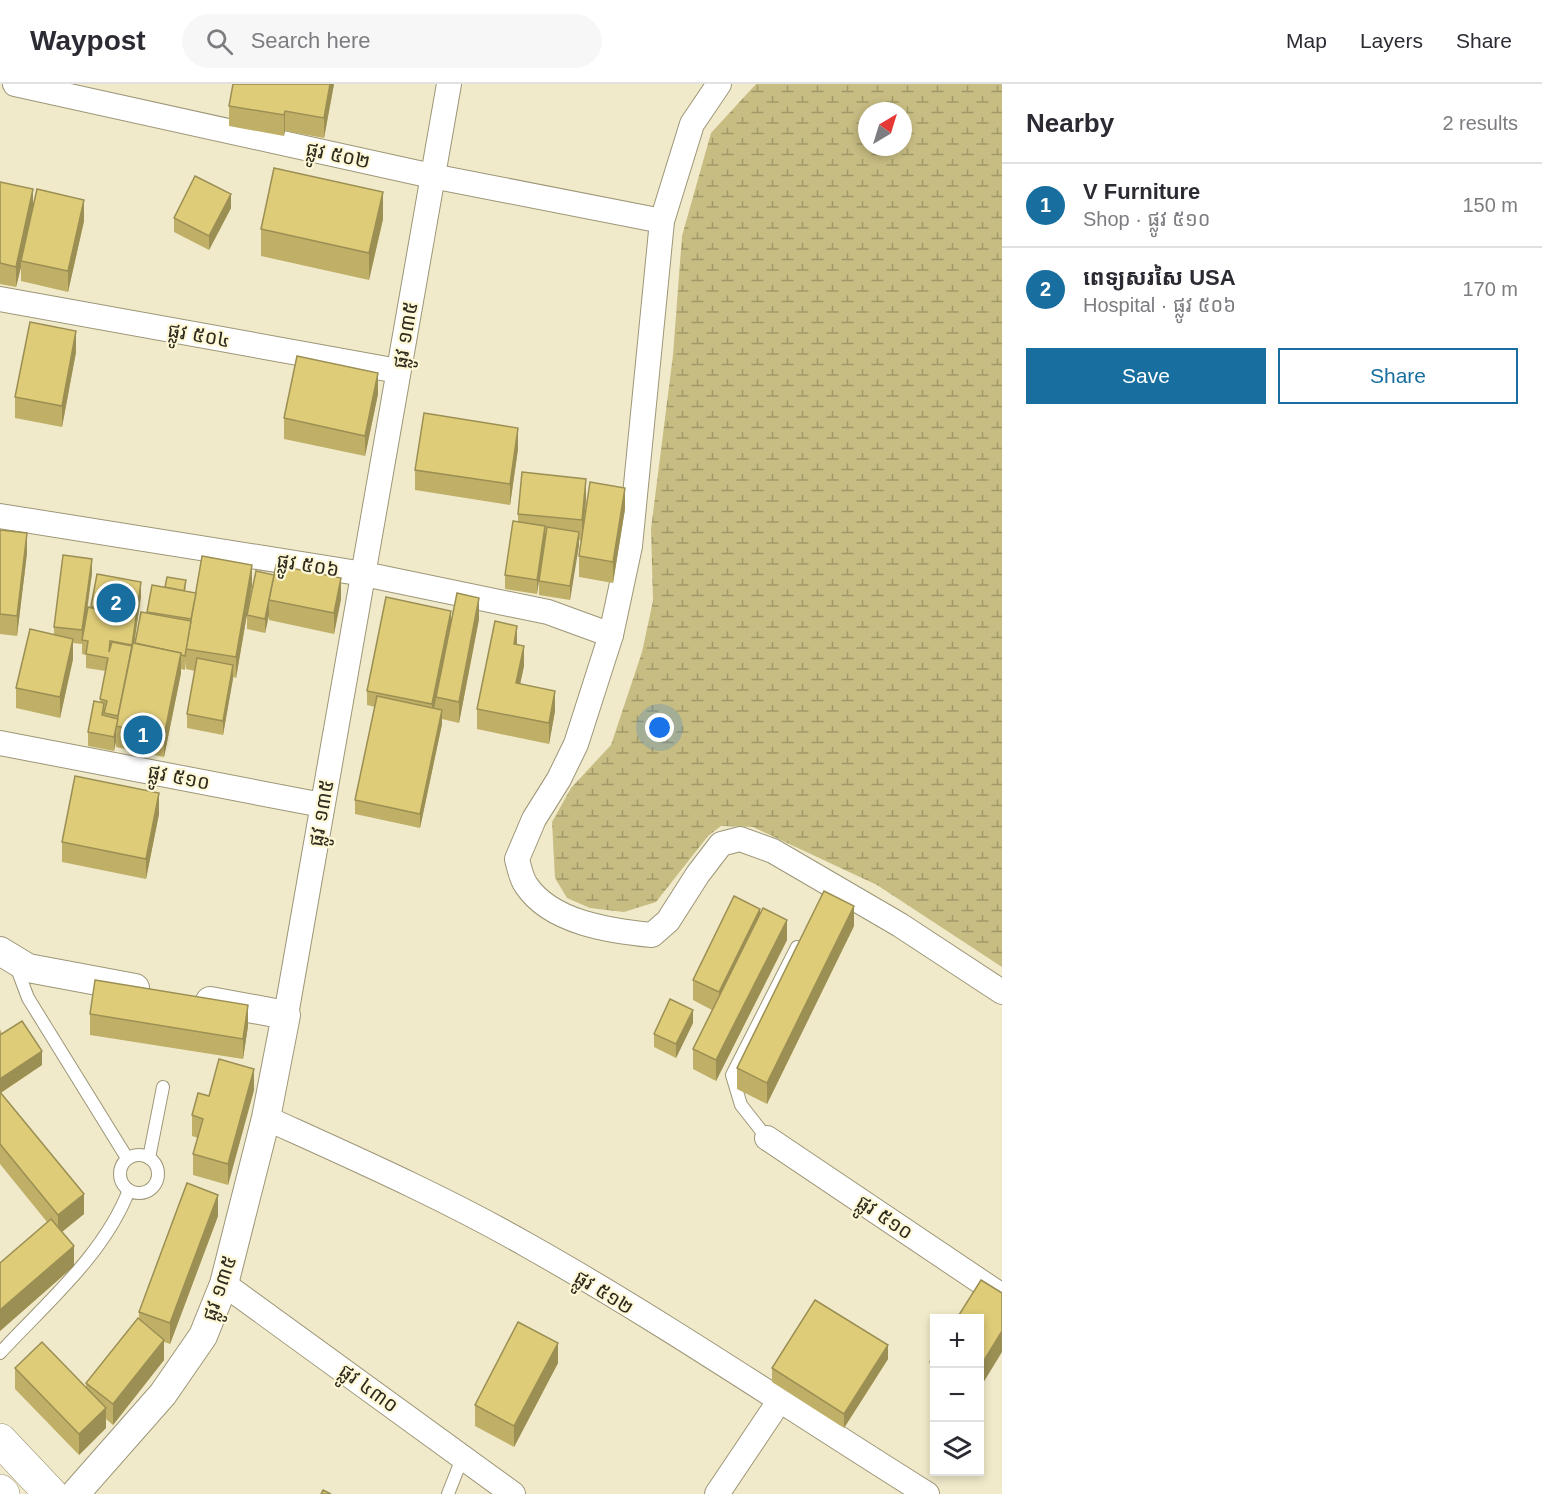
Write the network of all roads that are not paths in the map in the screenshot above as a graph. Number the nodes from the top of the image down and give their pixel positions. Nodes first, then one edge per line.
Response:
1 (15, 84) edge
2 (449, 84) edge
3 (719, 84) edge
4 (432, 176) junction
5 (662, 221) junction
6 (0, 299) edge
7 (398, 371) junction
8 (0, 516) edge
9 (364, 574) junction
10 (611, 635) junction
11 (0, 743) edge
12 (322, 805) junction
13 (804, 933) edge
14 (7, 956) edge
15 (1002, 992) edge
16 (286, 1015) junction
17 (163, 1088) dead end
18 (266, 1118) junction
19 (767, 1138) joint
20 (127, 1158) junction
21 (149, 1158) junction
22 (129, 1190) junction
23 (224, 1284) junction
24 (1002, 1296) edge
25 (0, 1353) edge
26 (780, 1400) junction
27 (0, 1440) edge
28 (463, 1456) junction
29 (43, 1491) edge
30 (75, 1494) edge
31 (448, 1494) edge
32 (513, 1494) edge
33 (717, 1494) edge
34 (927, 1494) edge

1 - 4 street, ផ្លូវ ៥០២
2 - 4 street, ផ្លូវ ១៣៥
3 - 5 street
4 - 5 street, ផ្លូវ ៥០២
4 - 7 street, ផ្លូវ ១៣៥
5 - 10 street
6 - 7 street, ផ្លូវ ៥០៤
7 - 9 street, ផ្លូវ ១៣៥
8 - 9 street, ផ្លូវ ៥០៦
9 - 10 street, ផ្លូវ ៥០៦
9 - 12 street, ផ្លូវ ១៣៥
10 - 15 street
11 - 12 street, ផ្លូវ ៥១០
12 - 16 street, ផ្លូវ ១៣៥
13 - 19 lane
14 - 16 street
14 - 20 lane
16 - 18 street, ផ្លូវ ១៣៥
17 - 21 lane
18 - 23 street, ផ្លូវ ១៣៥
18 - 26 street, ផ្លូវ ៥១២
19 - 24 street, ផ្លូវ ៥១០
20 - 21 lane
20 - 22 lane
21 - 22 lane
22 - 25 lane
23 - 28 street, ផ្លូវ ៤៣០
23 - 30 street, ផ្លូវ ១៣៥
26 - 33 street
26 - 34 street, ផ្លូវ ៥១២
27 - 29 main road
28 - 31 lane
28 - 32 street, ផ្លូវ ៤៣០

